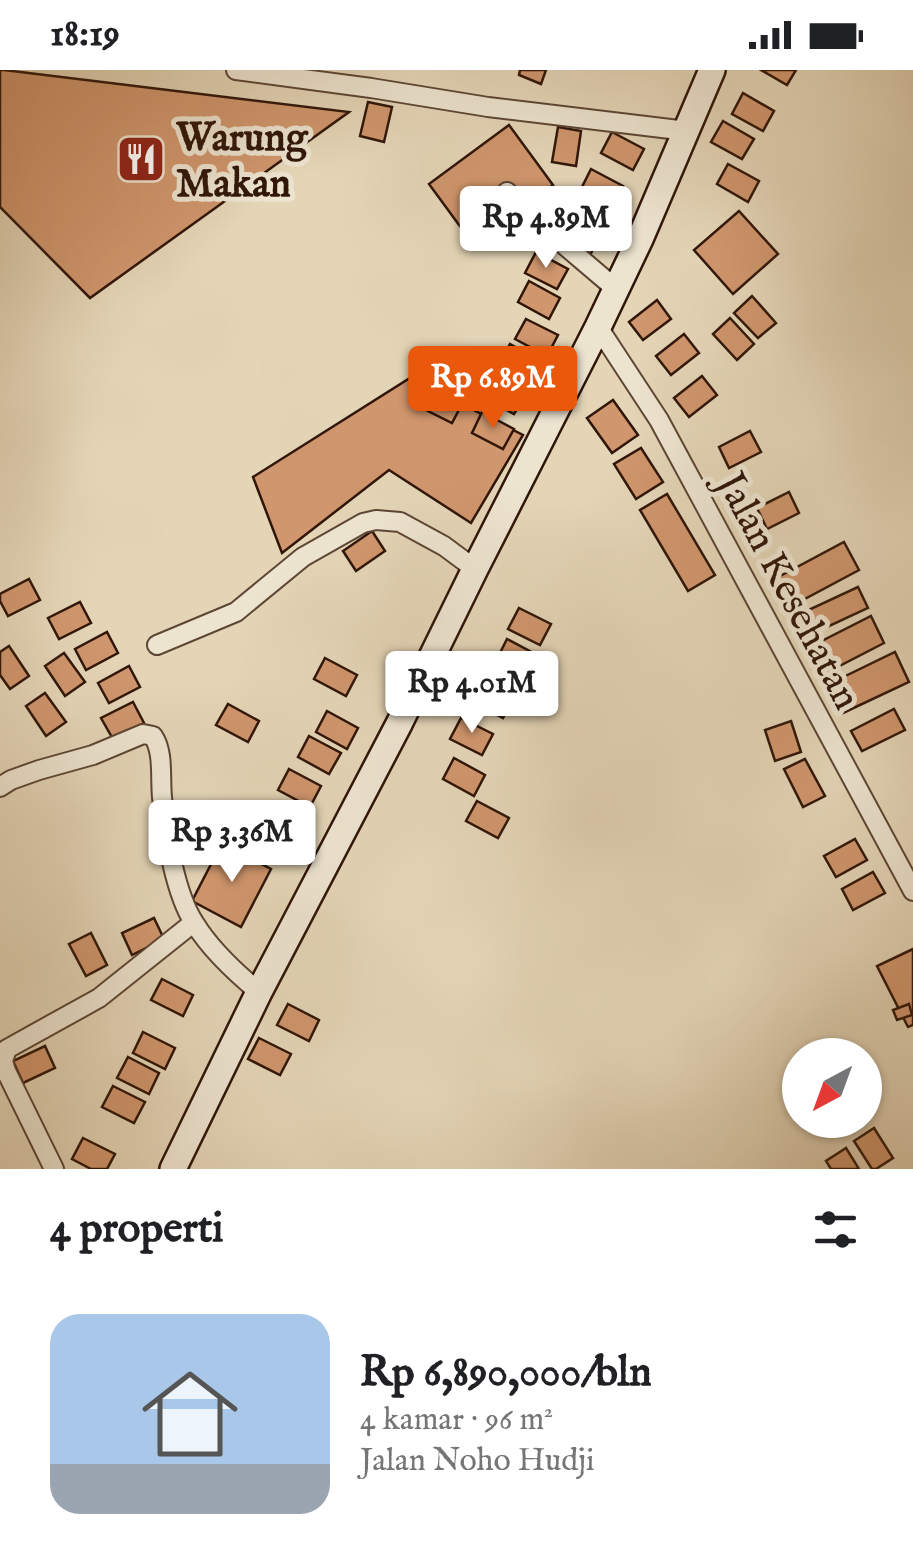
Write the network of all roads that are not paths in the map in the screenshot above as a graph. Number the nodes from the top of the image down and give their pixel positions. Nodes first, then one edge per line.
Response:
1 (236, 70) edge
2 (712, 70) edge
3 (687, 131) junction
4 (507, 192) dead end
5 (616, 289) junction
6 (598, 327) junction
7 (475, 569) junction
8 (157, 645) dead end
9 (0, 787) edge
10 (913, 891) edge
11 (193, 923) junction
12 (259, 992) junction
13 (54, 1169) edge
14 (173, 1169) edge

1 - 3 street
2 - 3 main road
3 - 5 main road
4 - 5 street
5 - 6 main road
6 - 7 main road
6 - 10 street, Jalan Kesehatan
7 - 8 street
7 - 12 main road
9 - 11 street
11 - 12 street
11 - 13 street
12 - 14 main road

